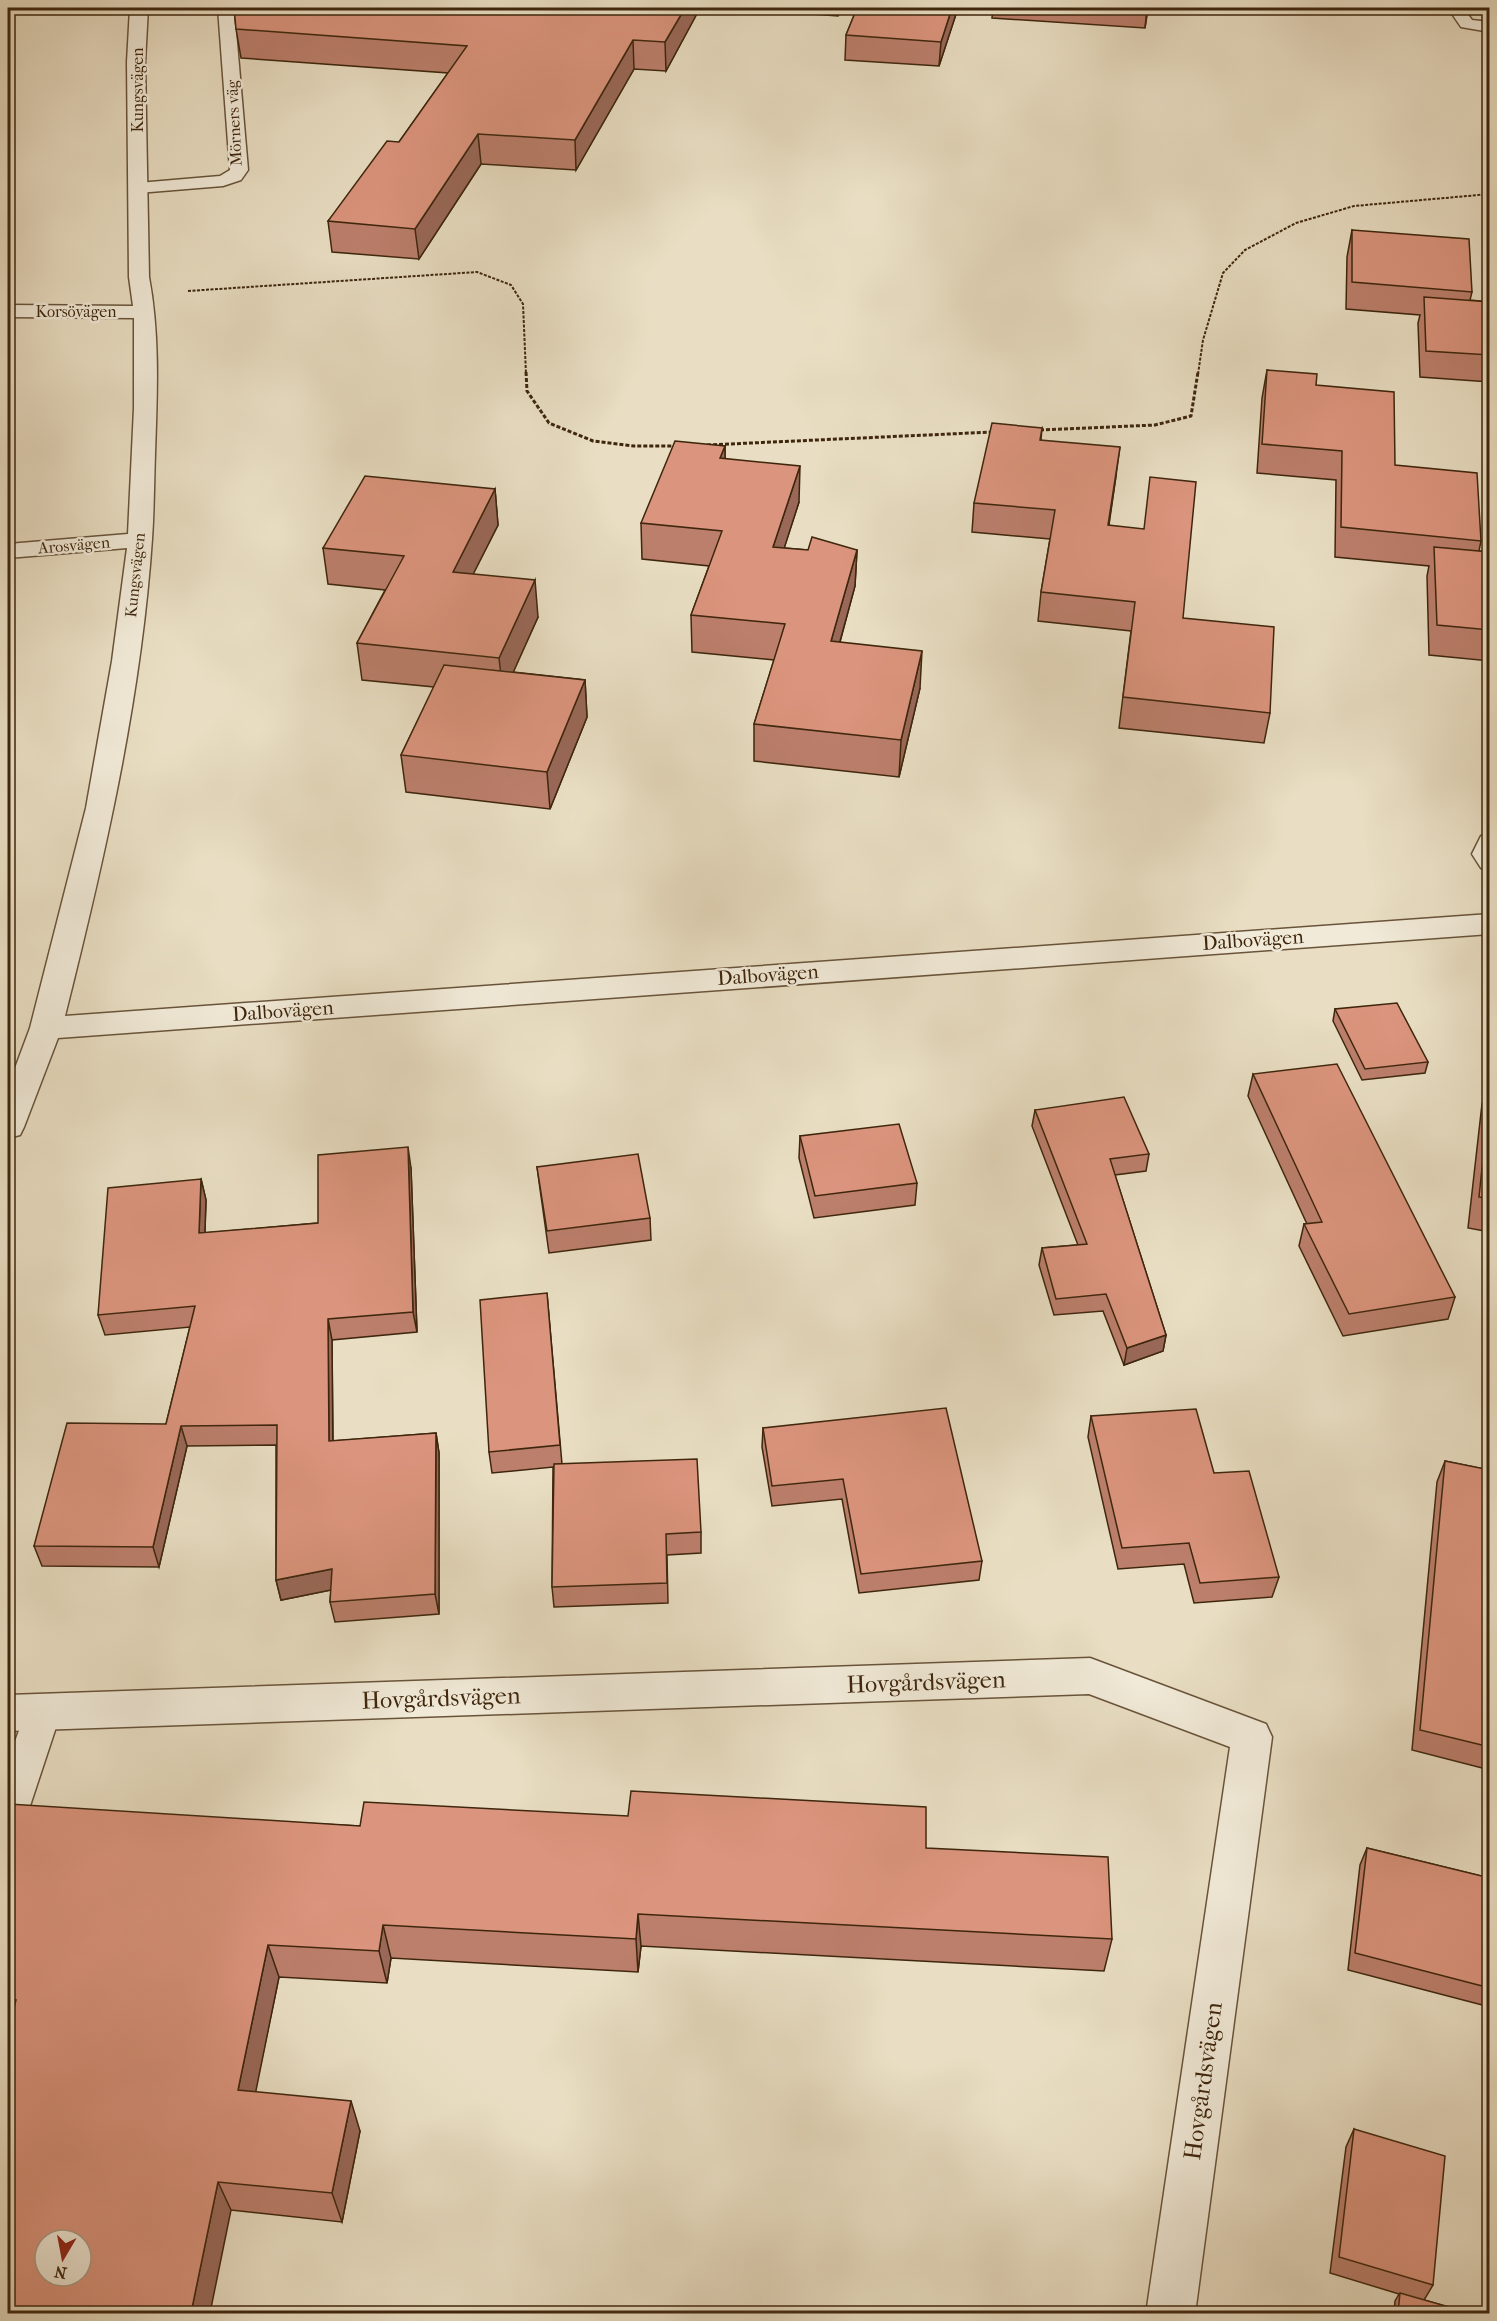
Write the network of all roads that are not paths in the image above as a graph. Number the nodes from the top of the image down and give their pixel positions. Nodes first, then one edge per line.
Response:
1 (139, 8) edge
2 (226, 8) edge
3 (1455, 8) edge
4 (1490, 27) edge
5 (138, 188) junction
6 (144, 303) junction
7 (8, 311) edge
8 (140, 540) junction
9 (8, 551) edge
10 (1490, 842) edge
11 (1490, 862) edge
12 (1490, 924) edge
13 (46, 1028) junction
14 (8, 1127) edge
15 (25, 1712) edge
16 (8, 1815) edge
17 (1170, 2313) edge

1 - 5 street, Kungsvägen
2 - 5 lane, Mörners väg
3 - 4 lane
5 - 6 street, Kungsvägen
6 - 7 street, Korsövägen
6 - 8 street, Kungsvägen
8 - 9 street, Arosvägen
8 - 13 street, Kungsvägen
10 - 11 lane
12 - 13 street, Dalbovägen
13 - 14 street, Kungsvägen
15 - 16 lane
15 - 17 street, Hovgårdsvägen

